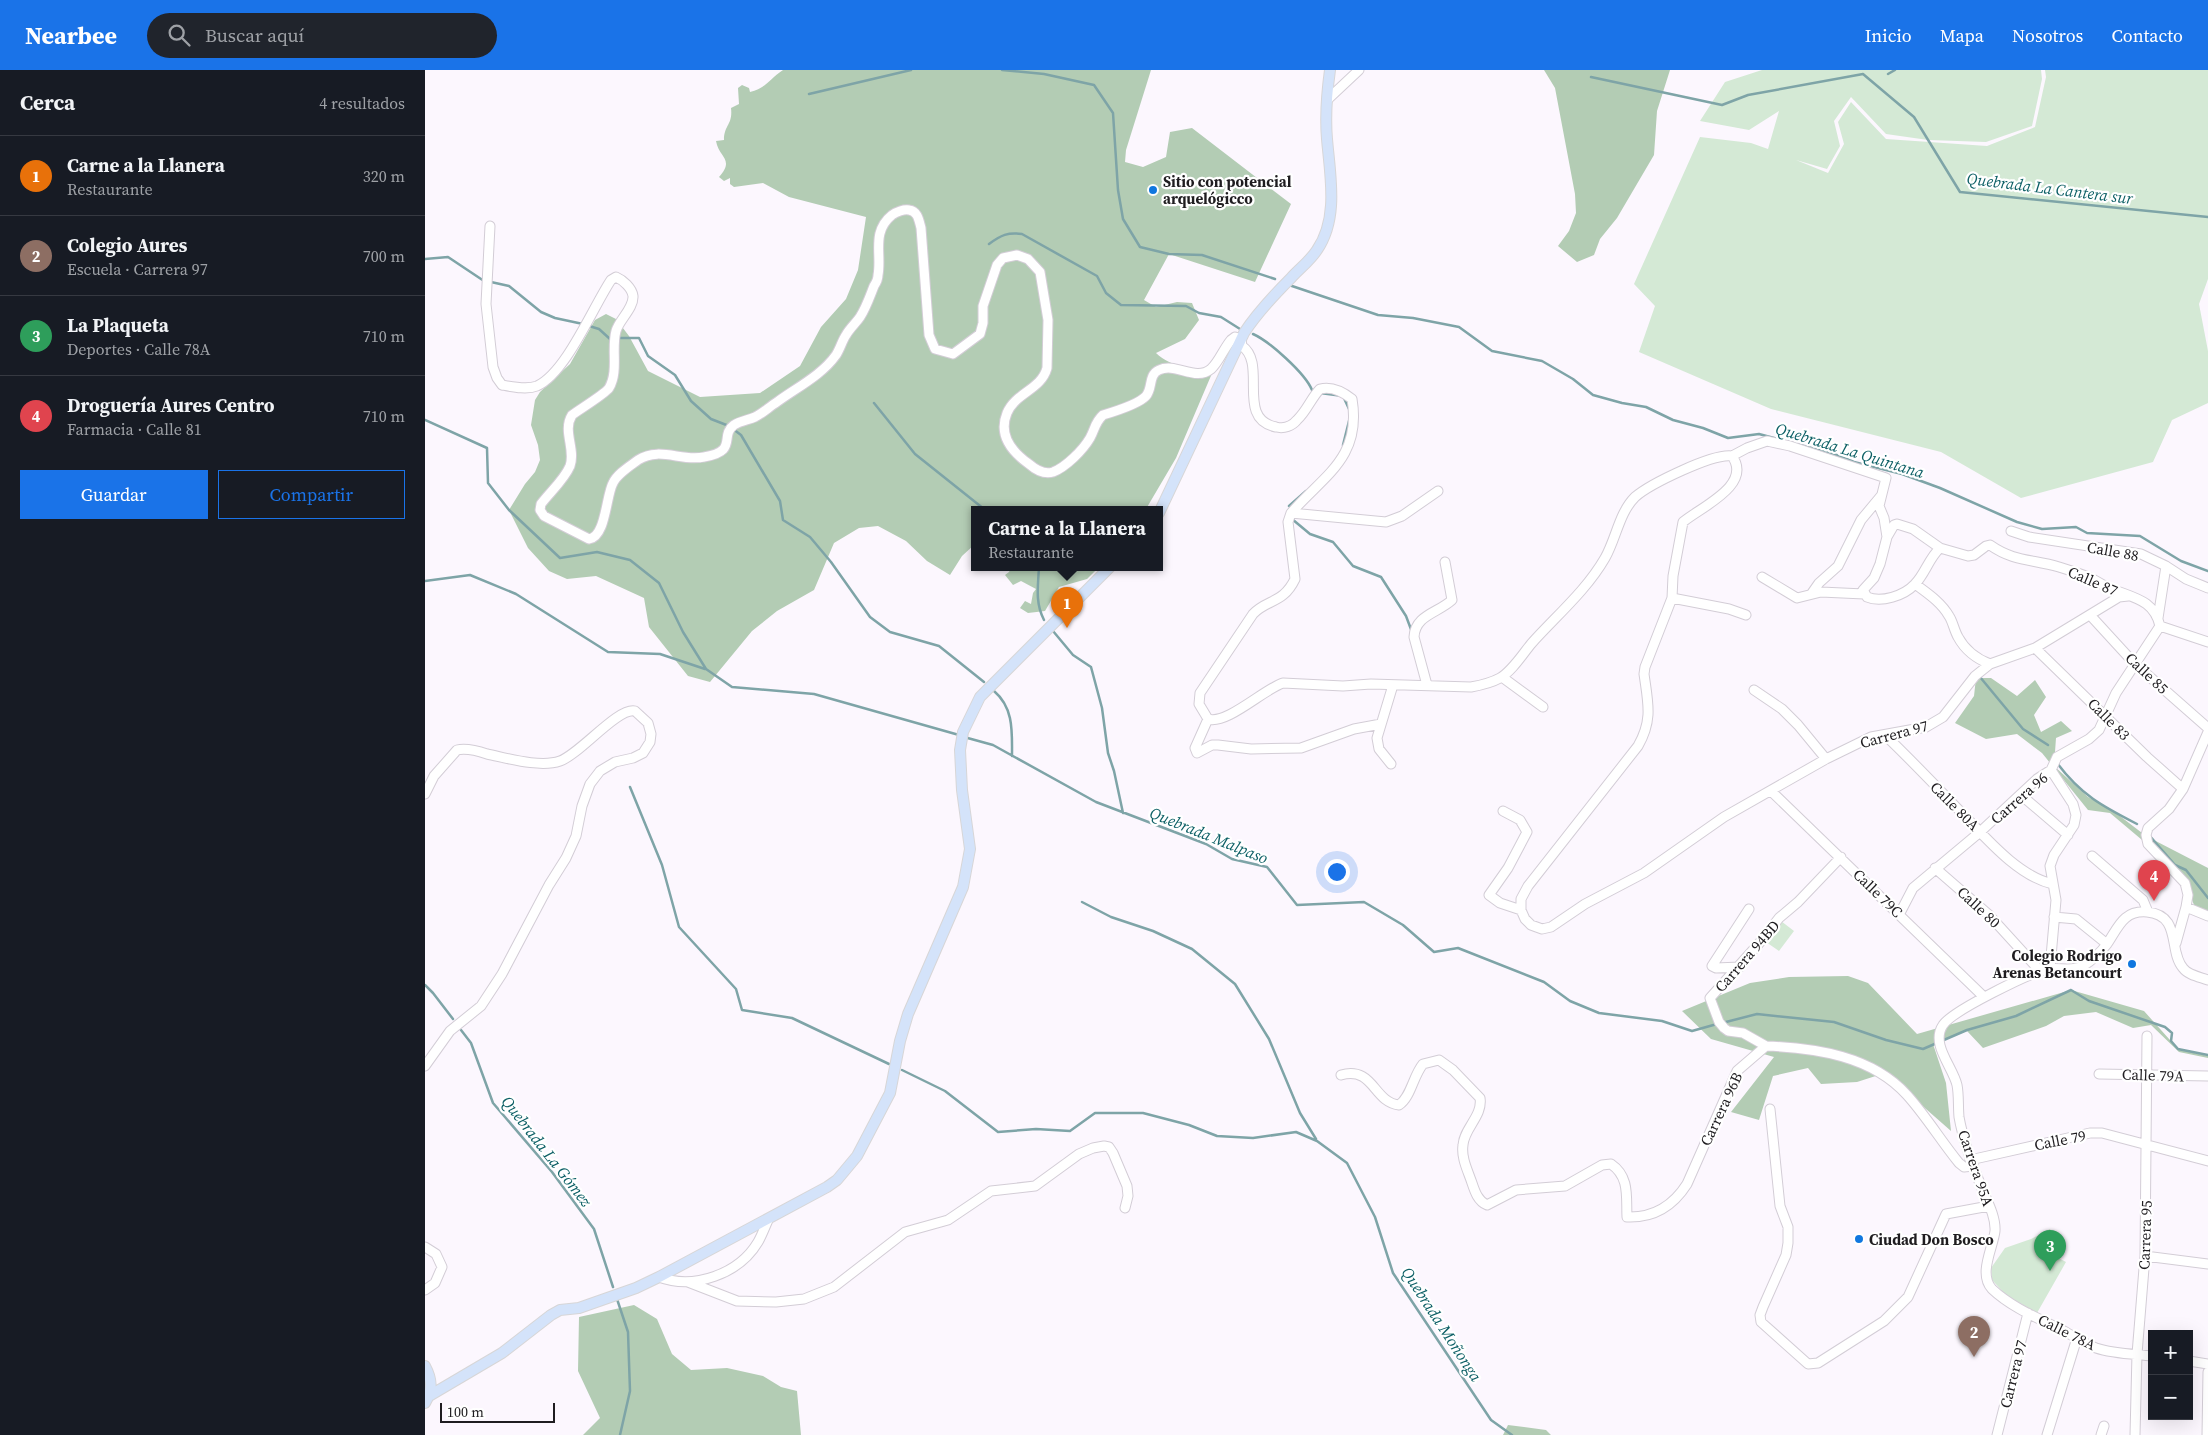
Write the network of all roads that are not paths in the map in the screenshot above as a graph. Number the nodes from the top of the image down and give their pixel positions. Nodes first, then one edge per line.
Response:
1 (1331, 70) edge
2 (1359, 70) edge
3 (1327, 100) junction
4 (489, 226) dead end
5 (1241, 339) junction
6 (1731, 456) junction
7 (1438, 491) dead end
8 (1881, 496) junction
9 (1162, 506) edge
10 (1291, 513) junction
11 (2011, 531) dead end
12 (1887, 537) junction
13 (1940, 548) junction
14 (1445, 562) dead end
15 (2166, 566) junction
16 (1106, 571) edge
17 (1762, 577) dead end
18 (1915, 584) junction
19 (2208, 588) edge
20 (1812, 593) junction
21 (1864, 594) junction
22 (2128, 596) junction
23 (1672, 598) junction
24 (1746, 615) dead end
25 (2090, 615) junction
26 (2159, 622) junction
27 (2208, 642) edge
28 (2035, 648) junction
29 (2134, 663) junction
30 (1990, 664) junction
31 (1502, 677) junction
32 (1393, 685) junction
33 (1427, 685) junction
34 (1754, 690) dead end
35 (1543, 706) dead end
36 (2105, 716) junction
37 (1208, 718) junction
38 (1381, 724) junction
39 (2208, 728) edge
40 (2208, 732) edge
41 (1886, 736) junction
42 (1826, 759) junction
43 (1391, 764) dead end
44 (2051, 770) junction
45 (2183, 789) junction
46 (1771, 791) junction
47 (425, 794) edge
48 (2021, 795) junction
49 (1503, 811) dead end
50 (1981, 832) junction
51 (2068, 835) junction
52 (2092, 856) dead end
53 (1841, 857) junction
54 (1935, 868) junction
55 (2053, 884) junction
56 (2186, 907) junction
57 (1749, 909) dead end
58 (1521, 910) junction
59 (2148, 912) junction
60 (1899, 913) junction
61 (2208, 916) edge
62 (2054, 917) junction
63 (2107, 944) junction
64 (2175, 944) junction
65 (1740, 966) junction
66 (2050, 968) junction
67 (2040, 971) junction
68 (2208, 980) edge
69 (1984, 997) junction
70 (2147, 1036) dead end
71 (1766, 1046) junction
72 (425, 1066) edge
73 (2099, 1074) dead end
74 (2147, 1074) junction
75 (1341, 1075) dead end
76 (2208, 1076) edge
77 (1770, 1109) dead end
78 (2147, 1144) junction
79 (2208, 1161) edge
80 (1972, 1163) junction
81 (1989, 1206) junction
82 (1125, 1208) dead end
83 (767, 1220) junction
84 (425, 1247) edge
85 (2145, 1256) junction
86 (2208, 1264) edge
87 (659, 1277) junction
88 (689, 1282) junction
89 (1991, 1287) joint
90 (425, 1290) edge
91 (2028, 1313) junction
92 (2077, 1338) junction
93 (2137, 1354) junction
94 (2148, 1355) edge
95 (2193, 1362) edge
96 (2208, 1364) edge
97 (425, 1366) edge
98 (2208, 1372) edge
99 (427, 1400) edge
100 (1997, 1435) edge
101 (2047, 1435) edge
102 (2135, 1435) edge
103 (2207, 1435) edge

1 - 3 main road
2 - 3 street
3 - 5 main road
4 - 5 street
5 - 9 main road
5 - 10 street
6 - 8 street
6 - 23 street
6 - 31 street
7 - 10 street
8 - 12 street
8 - 20 street
10 - 37 street
11 - 15 street, Calle 88
12 - 13 street
12 - 21 street
13 - 18 street
13 - 22 street, Calle 87
14 - 33 street
15 - 19 street, Calle 88
15 - 26 street, Carrera 96
16 - 83 main road
17 - 20 street
18 - 21 street
18 - 30 street
20 - 21 street
22 - 25 street, Carrera 97
22 - 26 street, Calle 87
23 - 24 street
23 - 58 street
25 - 28 street, Carrera 97
25 - 29 street, Calle 85
26 - 27 street, Calle 87
26 - 29 street, Carrera 96
28 - 30 street, Carrera 97
28 - 36 street, Calle 83
29 - 36 street, Carrera 96
29 - 39 street, Calle 85
30 - 41 street, Carrera 97
31 - 33 street
31 - 35 street
32 - 33 street
32 - 37 street
32 - 38 street
34 - 42 street
36 - 44 street, Carrera 96
36 - 45 street, Calle 83
37 - 38 street
38 - 43 street
40 - 45 street
41 - 42 street, Carrera 97
41 - 50 street, Calle 80A
42 - 46 street, Carrera 97
44 - 48 street, Carrera 96
44 - 51 street
45 - 56 street
46 - 53 street, Calle 79C
46 - 58 street, Carrera 97
47 - 72 street
48 - 50 street, Carrera 96
48 - 51 street
49 - 58 street
50 - 54 street, Carrera 96
50 - 55 street, Calle 80A
51 - 55 street
52 - 59 street
53 - 60 street, Calle 79C
53 - 65 street, Carrera 94BD
54 - 60 street, Carrera 96
54 - 67 street, Calle 80
55 - 62 street
56 - 61 street
56 - 64 street
57 - 65 street
59 - 63 street, Carrera 95A
59 - 64 street
60 - 69 street, Calle 79C
62 - 63 street
62 - 66 street
63 - 66 street, Carrera 95A
64 - 68 street
65 - 71 street, Carrera 94BD
66 - 67 street, Carrera 95A
67 - 69 street, Carrera 95A
69 - 80 street, Carrera 95A
70 - 74 street, Carrera 95
71 - 75 street, Carrera 96B
71 - 80 street
73 - 74 street, Calle 79A
74 - 76 street, Calle 79A
74 - 78 street, Carrera 95
77 - 81 street
78 - 79 street, Calle 79
78 - 80 street, Calle 79
78 - 85 street, Carrera 95
80 - 81 street, Carrera 95A
81 - 89 street, Carrera 95A
82 - 88 street
83 - 87 main road
83 - 88 street
84 - 90 street
85 - 86 street
85 - 93 street, Carrera 95
87 - 88 street
87 - 99 main road
89 - 91 street, Calle 78A
91 - 92 street, Calle 78A
91 - 100 street, Carrera 97
92 - 93 street, Calle 78A
92 - 101 street
93 - 94 street, Calle 78A
93 - 102 street, Carrera 95
95 - 96 street
97 - 99 main road
98 - 103 street

